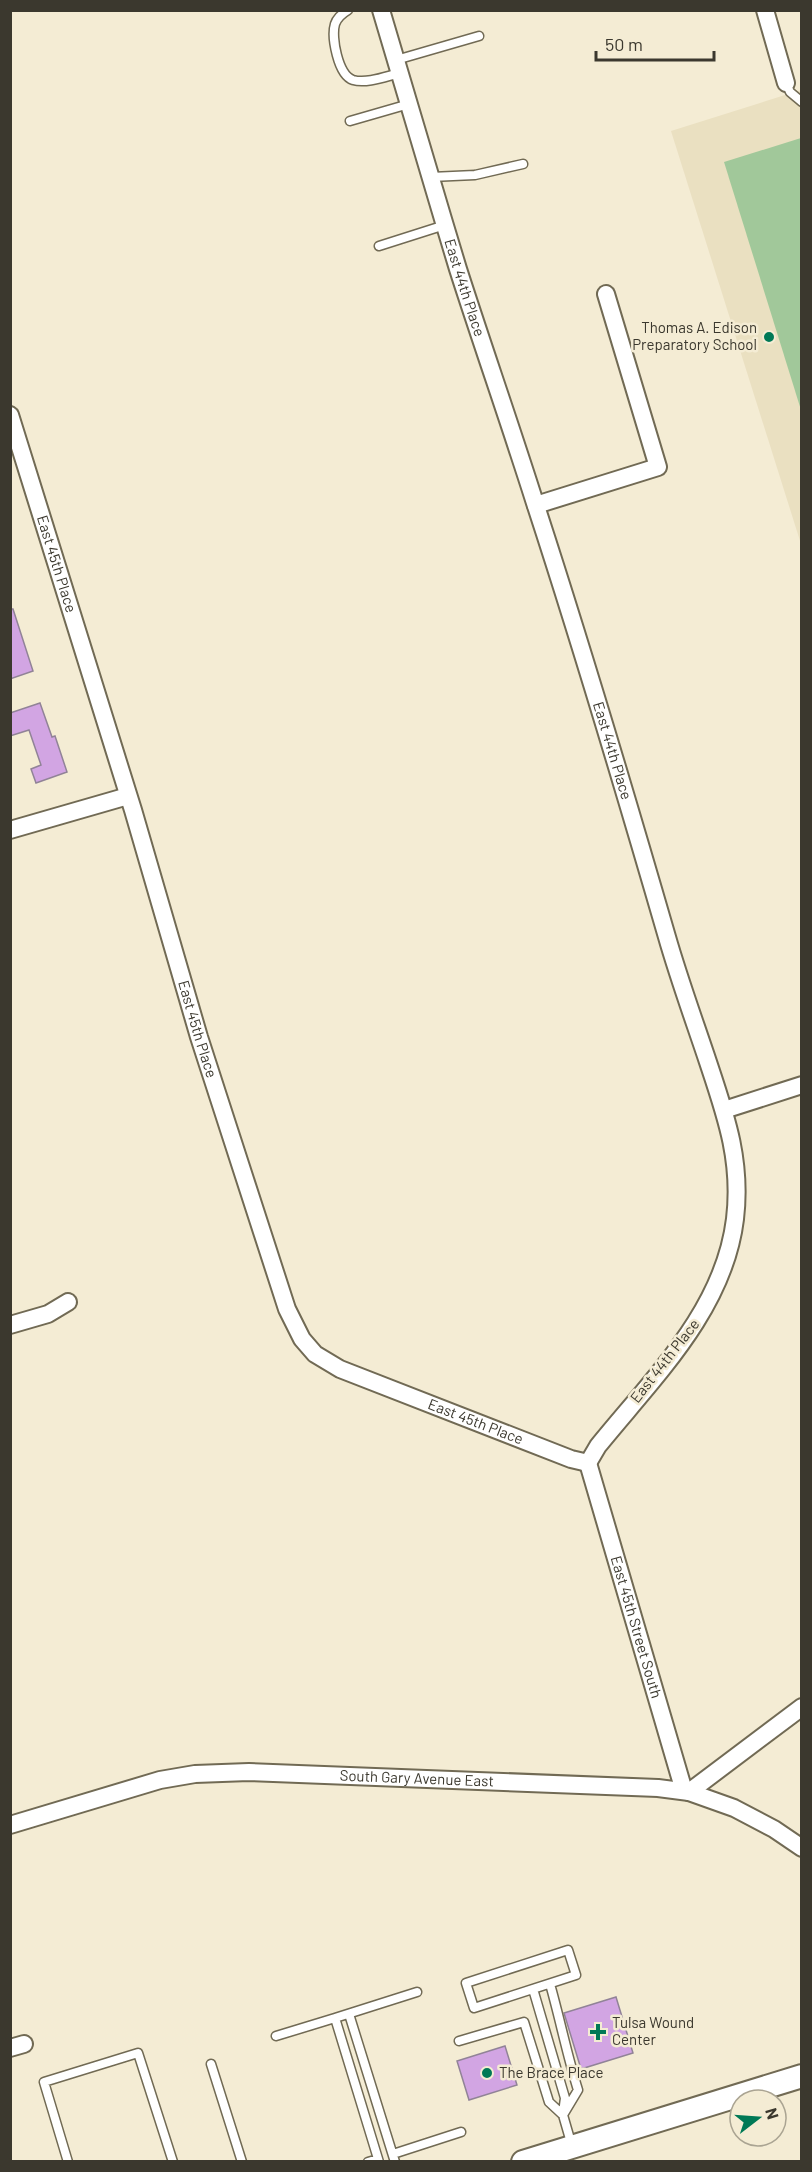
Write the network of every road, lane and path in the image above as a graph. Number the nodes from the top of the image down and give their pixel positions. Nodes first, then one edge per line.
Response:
1 (348, 10) edge
2 (381, 10) edge
3 (765, 10) edge
4 (479, 36) dead end
5 (398, 66) junction
6 (786, 83) joint
7 (801, 102) edge
8 (409, 104) junction
9 (350, 121) dead end
10 (523, 164) dead end
11 (431, 177) junction
12 (445, 225) junction
13 (379, 246) dead end
14 (606, 294) dead end
15 (10, 415) edge
16 (536, 505) junction
17 (128, 796) junction
18 (10, 830) edge
19 (801, 1085) edge
20 (724, 1110) junction
21 (68, 1302) dead end
22 (10, 1325) edge
23 (588, 1463) junction
24 (801, 1707) edge
25 (687, 1791) junction
26 (10, 1825) edge
27 (801, 1848) edge
28 (550, 1984) junction
29 (533, 1989) junction
30 (417, 1992) dead end
31 (349, 2014) junction
32 (336, 2018) junction
33 (276, 2036) dead end
34 (459, 2041) dead end
35 (210, 2064) dead end
36 (801, 2076) edge
37 (563, 2115) junction
38 (461, 2132) dead end
39 (572, 2146) junction
40 (394, 2158) edge
41 (378, 2160) edge
42 (68, 2162) edge
43 (172, 2162) edge
44 (242, 2162) edge
45 (368, 2162) edge
46 (523, 2162) edge

1 - 5 lane
2 - 5 street, East 44th Place
3 - 6 street
4 - 5 lane
5 - 8 street, East 44th Place
6 - 7 lane
8 - 9 lane
8 - 11 street, East 44th Place
10 - 11 lane
11 - 12 street, East 44th Place
12 - 13 lane
12 - 16 street, East 44th Place
14 - 16 street
15 - 17 street, East 45th Place
16 - 20 street, East 44th Place
17 - 18 street
17 - 23 street, East 45th Place
19 - 20 street
20 - 23 street, East 44th Place
21 - 22 street
23 - 25 street, East 45th Street South
24 - 25 street
25 - 26 street, South Gary Avenue East
25 - 27 street
28 - 29 lane
28 - 29 lane
28 - 37 lane
29 - 37 lane
30 - 31 lane
31 - 32 lane
31 - 40 lane
32 - 33 lane
32 - 41 lane
34 - 37 lane
35 - 44 lane
36 - 39 main road
37 - 39 lane
38 - 40 lane
39 - 46 main road
41 - 45 lane
42 - 43 lane

